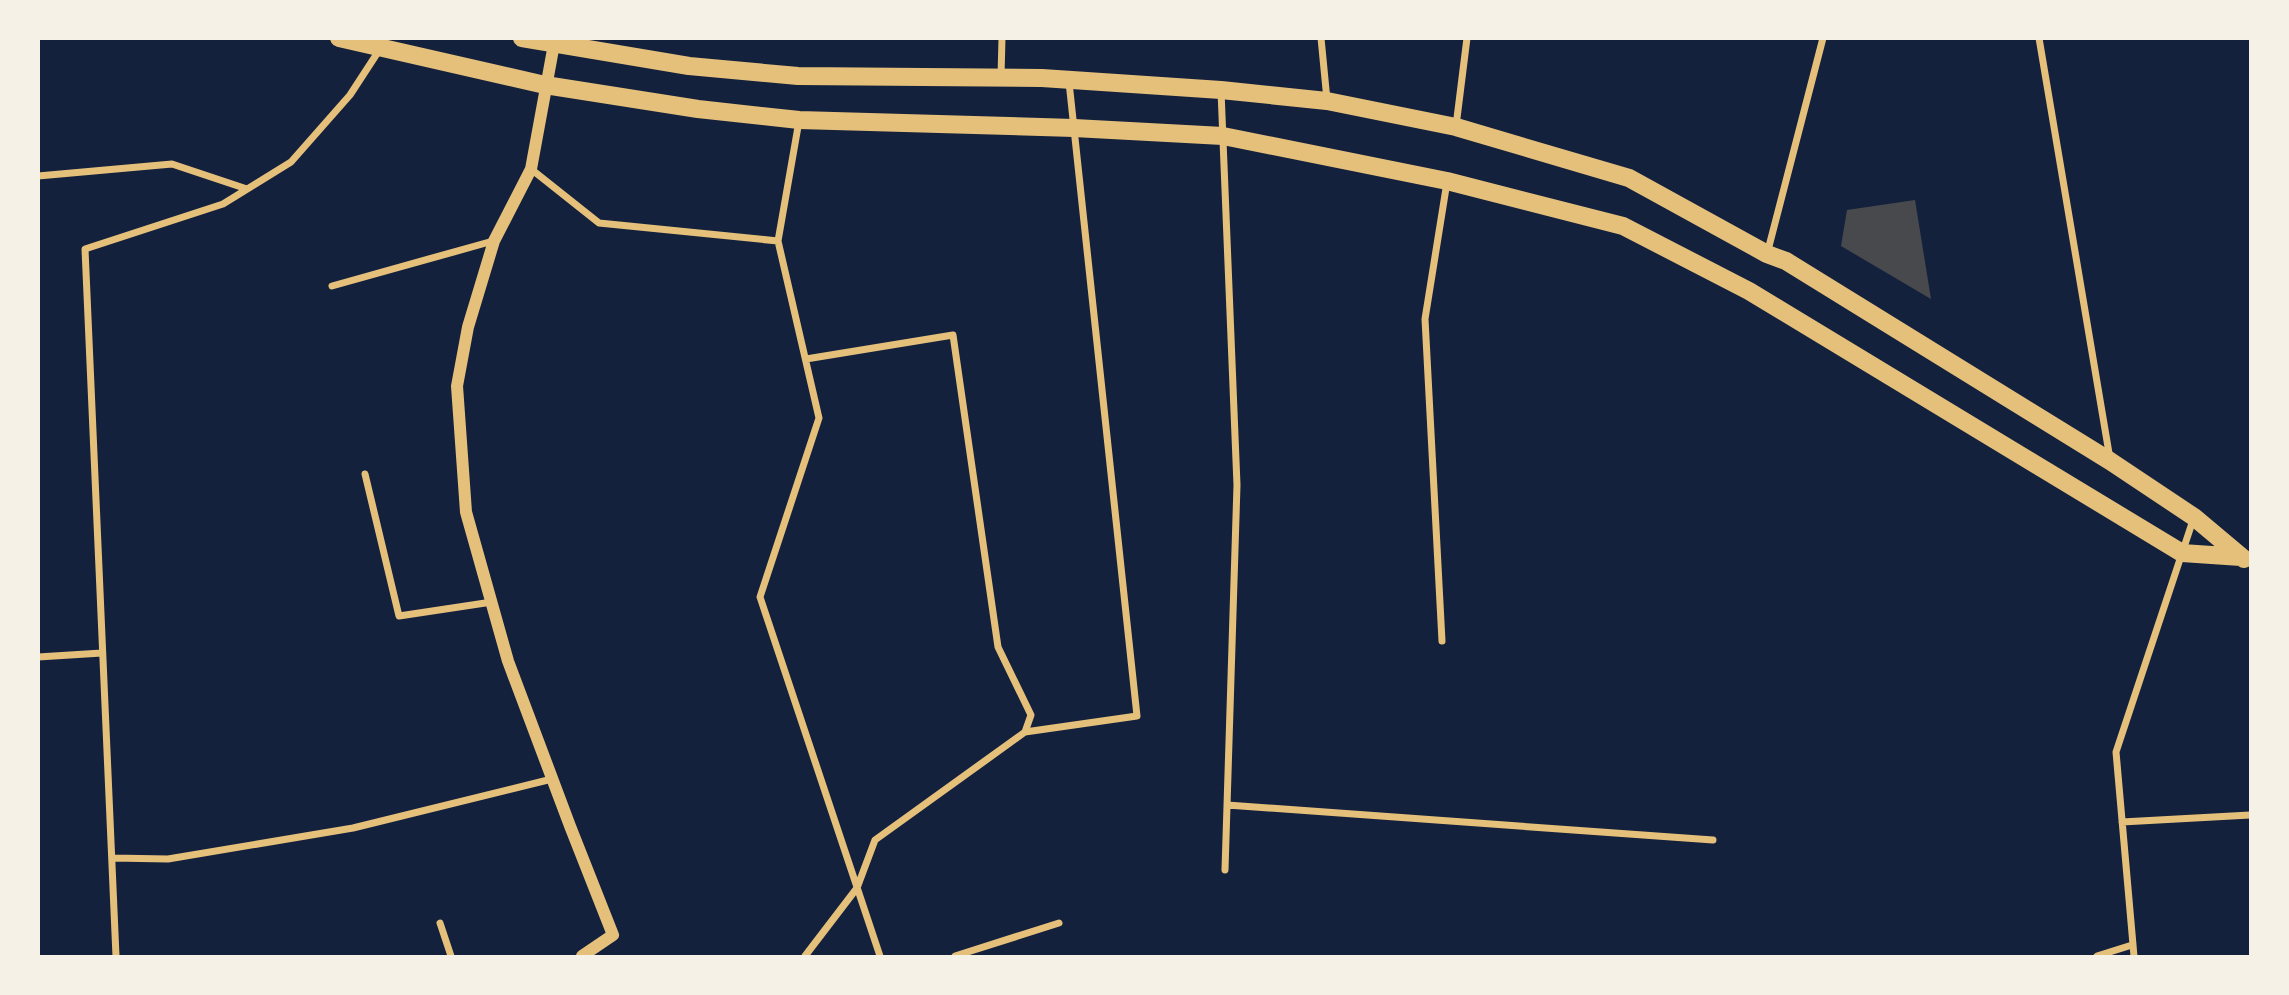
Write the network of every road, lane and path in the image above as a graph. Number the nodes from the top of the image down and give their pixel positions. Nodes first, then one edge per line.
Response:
1 (339, 38) edge
2 (522, 38) edge
3 (1002, 38) edge
4 (1321, 38) edge
5 (1467, 38) edge
6 (1824, 38) edge
7 (2039, 38) edge
8 (555, 41) edge
9 (380, 49) junction
10 (1001, 77) junction
11 (1069, 82) junction
12 (545, 85) junction
13 (1222, 90) junction
14 (1327, 101) junction
15 (799, 120) junction
16 (1456, 127) junction
17 (1074, 128) junction
18 (1223, 136) junction
19 (531, 170) junction
20 (38, 176) edge
21 (1447, 181) junction
22 (247, 190) junction
23 (778, 240) junction
24 (494, 241) junction
25 (1767, 254) junction
26 (332, 286) dead end
27 (806, 359) junction
28 (2110, 461) junction
29 (365, 474) dead end
30 (2194, 517) junction
31 (2182, 554) junction
32 (2246, 560) edge
33 (492, 602) junction
34 (1442, 641) dead end
35 (102, 653) junction
36 (38, 657) edge
37 (1025, 732) junction
38 (552, 779) junction
39 (1227, 805) junction
40 (2250, 815) edge
41 (2122, 822) junction
42 (1713, 839) dead end
43 (112, 858) junction
44 (1225, 870) dead end
45 (857, 888) junction
46 (440, 923) dead end
47 (1059, 923) dead end
48 (2132, 945) junction
49 (116, 957) edge
50 (451, 957) edge
51 (582, 957) edge
52 (805, 957) edge
53 (880, 957) edge
54 (955, 957) edge
55 (2097, 957) edge
56 (2134, 957) edge

1 - 9 main road
2 - 8 main road
3 - 10 street
4 - 14 street
5 - 16 street
6 - 25 street
7 - 28 street
8 - 10 main road
8 - 12 street
9 - 12 main road
9 - 22 street
10 - 11 main road
11 - 13 main road
11 - 17 street
12 - 15 main road
12 - 19 street
13 - 14 main road
13 - 18 street
14 - 16 main road
15 - 17 main road
15 - 23 street
16 - 25 main road
17 - 18 main road
17 - 37 street
18 - 21 main road
18 - 39 street
19 - 23 street
19 - 24 street
20 - 22 street
21 - 31 main road
21 - 34 street
22 - 35 street
23 - 27 street
24 - 26 street
24 - 33 street
25 - 28 main road
27 - 37 street
27 - 45 street
28 - 30 main road
29 - 33 street
30 - 31 street
30 - 32 main road
31 - 32 main road
31 - 41 street
33 - 38 street
35 - 36 street
35 - 43 street
37 - 45 street
38 - 43 street
38 - 51 street
39 - 42 street
39 - 44 street
40 - 41 street
41 - 48 street
43 - 49 street
45 - 52 street
45 - 53 street
46 - 50 street
47 - 54 street
48 - 55 street
48 - 56 street

